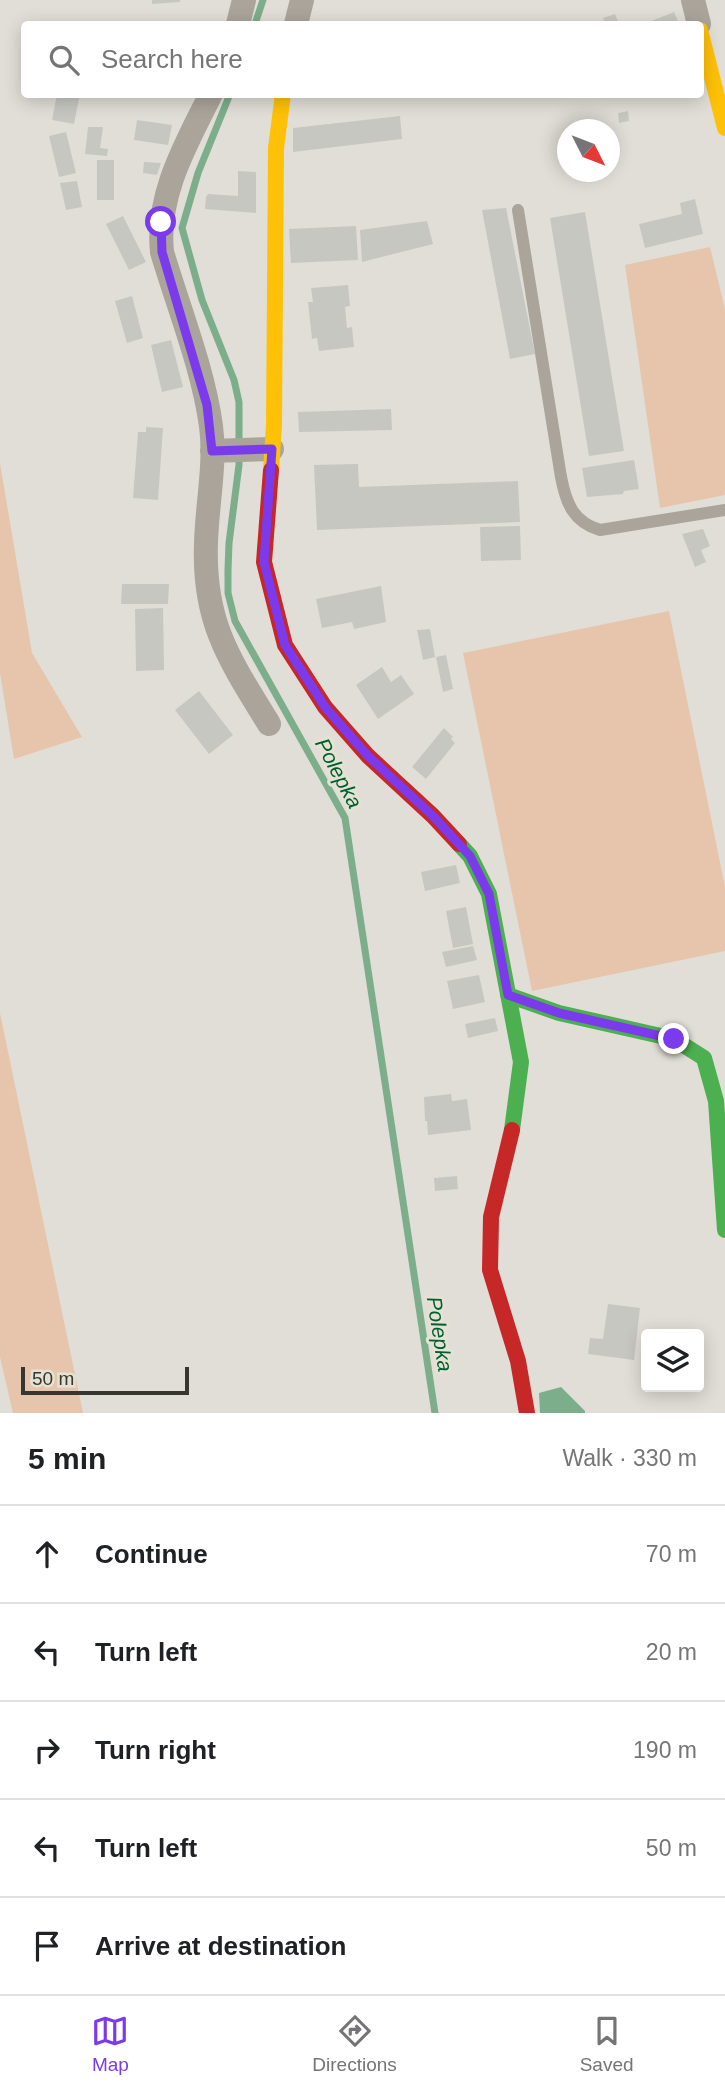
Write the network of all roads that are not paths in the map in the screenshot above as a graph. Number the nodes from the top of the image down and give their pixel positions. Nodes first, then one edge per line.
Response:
1 (244, 0) edge
2 (302, 0) edge
3 (693, 0) edge
4 (239, 21) edge
5 (297, 21) edge
6 (698, 21) edge
7 (704, 42) edge
8 (209, 98) edge
9 (282, 98) edge
10 (725, 128) edge
11 (518, 210) dead end
12 (263, 450) junction
13 (219, 451) junction
14 (725, 510) edge
15 (269, 724) dead end
16 (508, 995) junction
17 (725, 1230) edge
18 (527, 1413) edge

1 - 4 street
2 - 5 street
3 - 6 street
7 - 10 street
8 - 13 street
9 - 12 street
11 - 14 lane
12 - 13 street
12 - 16 street
13 - 15 street
16 - 17 street
16 - 18 street

